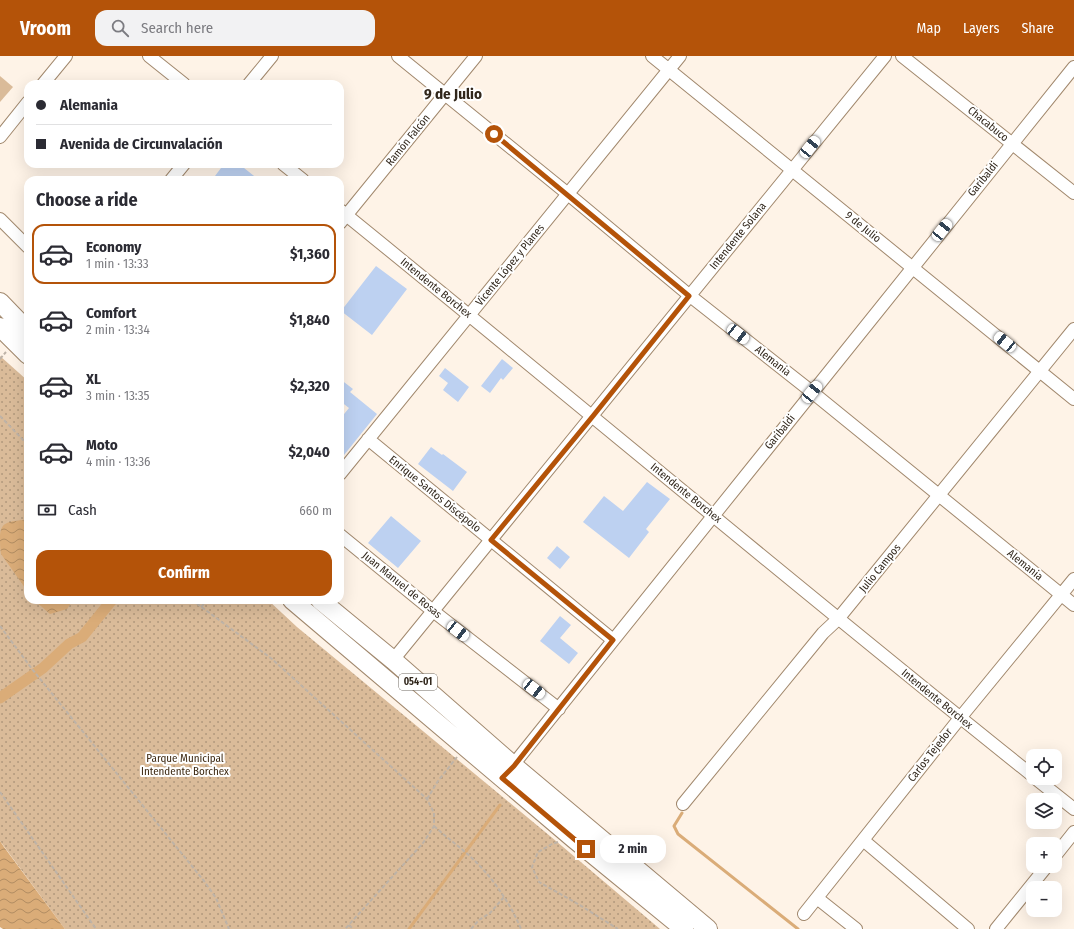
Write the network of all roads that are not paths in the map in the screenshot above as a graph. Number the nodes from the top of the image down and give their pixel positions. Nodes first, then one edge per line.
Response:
1 (66, 56) edge
2 (149, 56) edge
3 (272, 56) edge
4 (398, 56) edge
5 (476, 56) edge
6 (652, 56) edge
7 (680, 56) edge
8 (885, 56) edge
9 (902, 56) edge
10 (1074, 67) edge
11 (669, 70) junction
12 (46, 80) edge
13 (179, 80) edge
14 (252, 80) edge
15 (446, 94) junction
16 (24, 107) edge
17 (0, 137) edge
18 (1012, 144) junction
19 (181, 168) edge
20 (288, 168) edge
21 (792, 169) junction
22 (174, 176) edge
23 (298, 176) edge
24 (1074, 193) edge
25 (568, 194) junction
26 (344, 214) edge
27 (344, 218) edge
28 (0, 219) edge
29 (24, 243) edge
30 (913, 267) junction
31 (689, 296) junction
32 (0, 302) edge
33 (469, 314) junction
34 (24, 327) edge
35 (0, 328) edge
36 (1074, 328) edge
37 (24, 350) edge
38 (1040, 371) junction
39 (812, 392) junction
40 (1074, 398) edge
41 (593, 416) junction
42 (368, 439) junction
43 (344, 469) edge
44 (939, 495) junction
45 (714, 515) junction
46 (344, 538) edge
47 (491, 540) junction
48 (1074, 579) edge
49 (1061, 594) junction
50 (297, 604) edge
51 (325, 604) edge
52 (1074, 605) edge
53 (433, 611) junction
54 (838, 619) junction
55 (613, 640) junction
56 (393, 660) junction
57 (559, 709) junction
58 (960, 718) junction
59 (1026, 771) edge
60 (508, 772) junction
61 (1044, 785) edge
62 (683, 804) dead end
63 (1074, 809) edge
64 (1074, 832) edge
65 (863, 840) junction
66 (1062, 847) edge
67 (1041, 873) edge
68 (817, 898) junction
69 (804, 914) dead end
70 (684, 929) edge
71 (708, 929) edge
72 (856, 929) edge
73 (968, 929) edge
74 (996, 929) edge

1 - 12 street
2 - 13 street
3 - 14 street
4 - 15 street, Alemania
5 - 15 street, Ramón Falcón
6 - 11 street, 9 de Julio
7 - 11 street, Vicente López y Planes
8 - 21 street, Intendente Solana
9 - 18 street, Chacabuco
10 - 18 street, Garibaldi
11 - 21 street, 9 de Julio
11 - 25 street, Vicente López y Planes
15 - 25 street, Alemania
15 - 26 street, Ramón Falcón
16 - 17 street
18 - 24 street, Chacabuco
18 - 30 street, Garibaldi
19 - 22 street
20 - 23 street
21 - 30 street, 9 de Julio
21 - 31 street, Intendente Solana
25 - 31 street, Alemania
25 - 33 street, Vicente López y Planes
27 - 33 street, Intendente Borchex
28 - 29 street
30 - 38 street, 9 de Julio
30 - 39 street, Garibaldi
31 - 39 street, Alemania
31 - 41 street, Intendente Solana
32 - 34 highway
33 - 41 street, Intendente Borchex
33 - 42 street, Vicente López y Planes
35 - 37 highway
36 - 38 street, Julio Campos
38 - 40 street, 9 de Julio
38 - 44 street, Julio Campos
39 - 44 street, Alemania
39 - 45 street, Garibaldi
41 - 45 street, Intendente Borchex
41 - 47 street, Intendente Solana
42 - 43 street, Vicente López y Planes
42 - 47 street, Enrique Santos Discépolo
44 - 49 street, Alemania
44 - 54 street, Julio Campos
45 - 54 street, Intendente Borchex
45 - 55 street, Garibaldi
46 - 53 street, Juan Manuel de Rosas
47 - 53 street, Intendente Solana
47 - 55 street, Enrique Santos Discépolo
48 - 49 street, Carlos Tejedor
49 - 52 street, Alemania
49 - 58 street, Carlos Tejedor
50 - 60 highway, 054-01
51 - 56 highway, 054-01
53 - 56 street, Intendente Solana
53 - 57 street, Juan Manuel de Rosas
54 - 58 street, Intendente Borchex
54 - 62 street, Julio Campos
55 - 57 street, Garibaldi
56 - 60 highway, 054-01
57 - 60 street, Garibaldi
58 - 59 street, Intendente Borchex
58 - 65 street, Carlos Tejedor
60 - 70 highway, 054-01
60 - 71 highway, 054-01
61 - 63 street, Intendente Borchex
64 - 66 street
65 - 68 street, Carlos Tejedor
65 - 73 street
67 - 74 street
68 - 69 street, Carlos Tejedor
68 - 72 street

